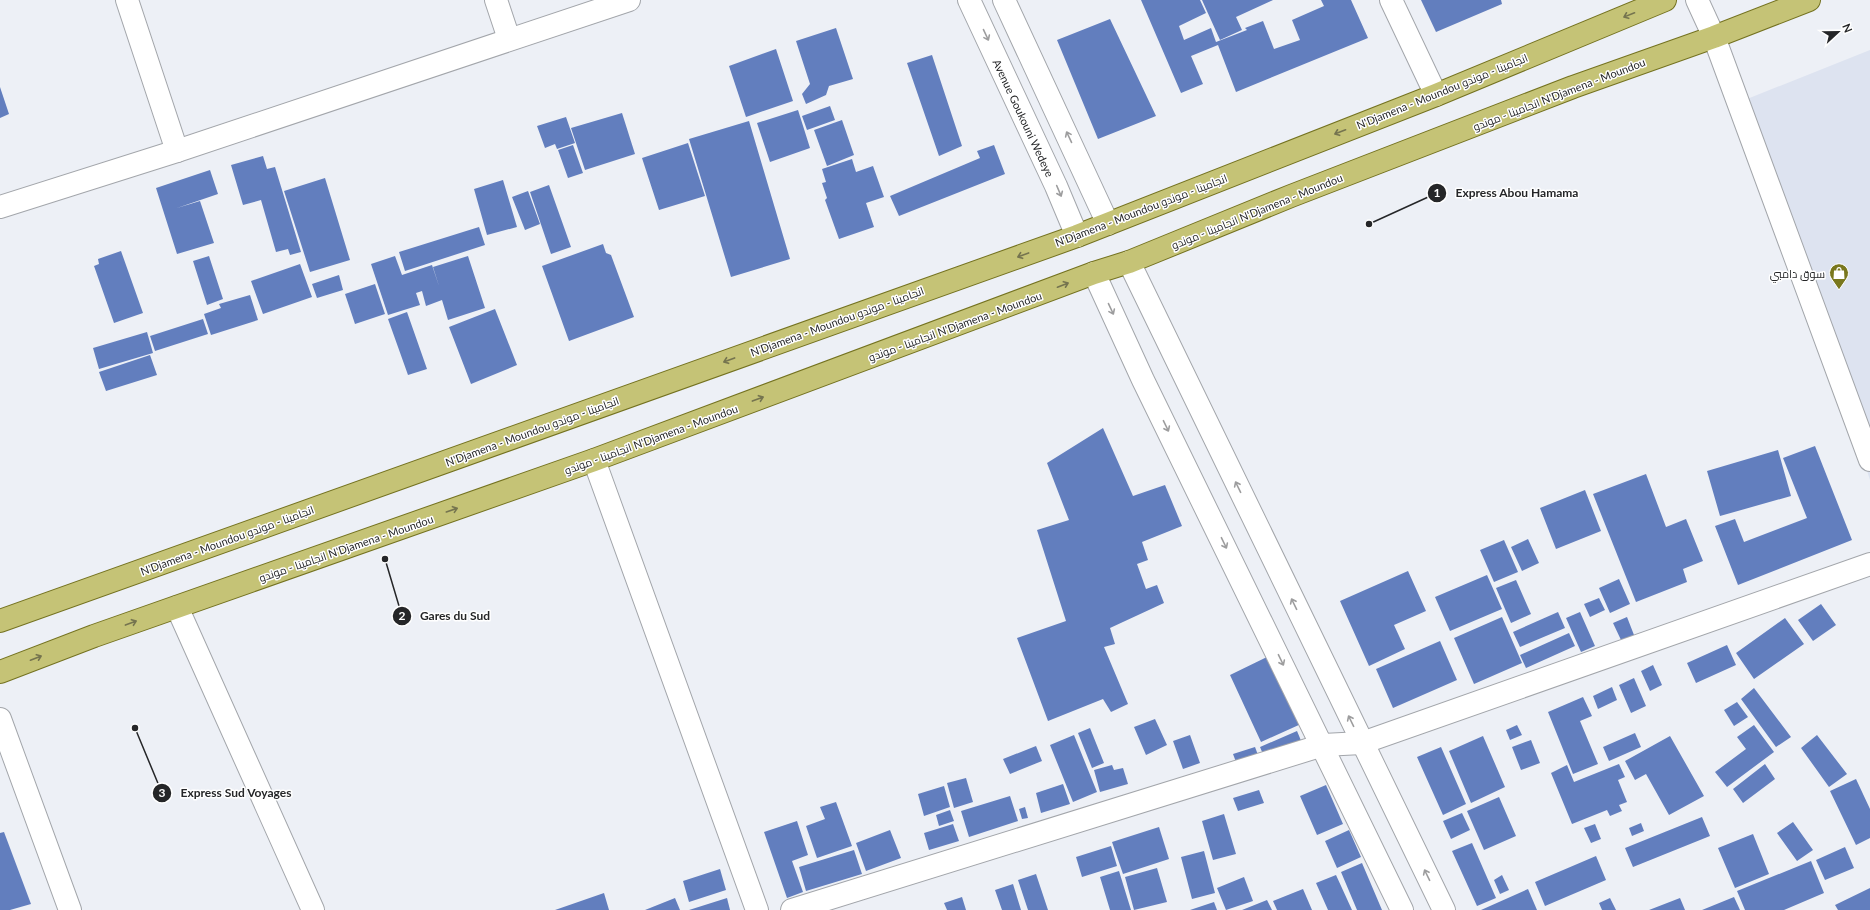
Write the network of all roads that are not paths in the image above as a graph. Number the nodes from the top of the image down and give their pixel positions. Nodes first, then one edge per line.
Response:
1 (128, 0) edge
2 (496, 0) edge
3 (629, 0) edge
4 (969, 0) edge
5 (1004, 0) edge
6 (1391, 0) edge
7 (1665, 0) edge
8 (1698, 0) edge
9 (1810, 0) edge
10 (1714, 37) junction
11 (509, 39) junction
12 (1436, 95) junction
13 (177, 151) junction
14 (0, 207) edge
15 (1108, 224) junction
16 (1078, 236) junction
17 (1129, 262) junction
18 (1094, 273) junction
19 (594, 460) junction
20 (1870, 460) edge
21 (1870, 564) edge
22 (177, 607) junction
23 (0, 620) edge
24 (0, 672) edge
25 (0, 719) edge
26 (1362, 743) junction
27 (1323, 745) junction
28 (70, 910) edge
29 (313, 910) edge
30 (757, 910) edge
31 (792, 910) edge
32 (1402, 910) edge
33 (1444, 910) edge

1 - 13 street
2 - 11 street
3 - 11 street
4 -> 16 street, Avenue Goukouni Wedeye
15 -> 5 street
6 - 12 street
7 -> 12 main road, N'Djamena - Moundou انجامينا - موندو
8 - 10 street
9 - 10 main road, انجامينا - موندو N'Djamena - Moundou
10 - 17 main road, انجامينا - موندو N'Djamena - Moundou
10 - 20 street
11 - 13 street
12 -> 15 main road, N'Djamena - Moundou انجامينا - موندو
13 - 14 street
15 - 16 main road, N'Djamena - Moundou انجامينا - موندو
16 -> 23 main road, N'Djamena - Moundou انجامينا - موندو
17 - 18 main road, انجامينا - موندو N'Djamena - Moundou
26 -> 17 street
19 -> 18 main road, انجامينا - موندو N'Djamena - Moundou
18 -> 27 street
22 -> 19 main road, انجامينا - موندو N'Djamena - Moundou
19 - 30 street
21 - 26 street
24 -> 22 main road, انجامينا - موندو N'Djamena - Moundou
22 - 29 street
25 - 28 street
26 - 27 street
33 -> 26 street
27 - 31 street
27 - 32 street

